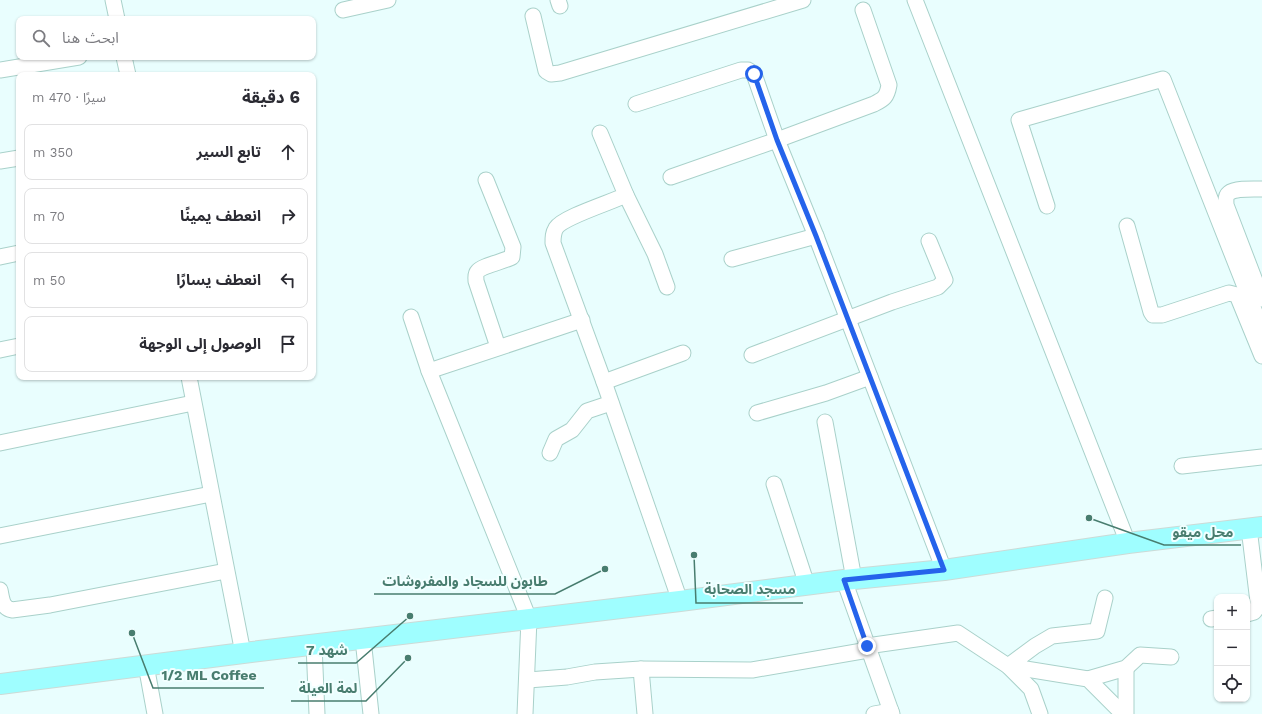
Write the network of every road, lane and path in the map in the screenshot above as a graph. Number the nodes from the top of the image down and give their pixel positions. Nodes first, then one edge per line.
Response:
1 (113, 0) edge
2 (388, 0) edge
3 (803, 0) edge
4 (915, 0) edge
5 (343, 10) dead end
6 (863, 10) dead end
7 (116, 16) edge
8 (533, 16) dead end
9 (61, 60) edge
10 (125, 60) edge
11 (0, 70) edge
12 (127, 72) edge
13 (636, 104) dead end
14 (600, 133) dead end
15 (777, 140) junction
16 (16, 158) edge
17 (0, 161) edge
18 (671, 177) dead end
19 (486, 180) dead end
20 (1262, 189) edge
21 (626, 195) junction
22 (1047, 206) dead end
23 (1127, 226) dead end
24 (816, 236) junction
25 (929, 241) dead end
26 (16, 254) edge
27 (0, 257) edge
28 (732, 259) dead end
29 (667, 288) dead end
30 (1262, 300) edge
31 (411, 318) dead end
32 (848, 318) junction
33 (582, 320) junction
34 (1262, 330) edge
35 (16, 347) edge
36 (498, 347) junction
37 (0, 350) edge
38 (683, 353) dead end
39 (752, 355) dead end
40 (1262, 356) edge
41 (429, 371) junction
42 (870, 378) junction
43 (189, 380) edge
44 (604, 382) junction
45 (193, 403) junction
46 (611, 403) junction
47 (757, 413) dead end
48 (825, 422) dead end
49 (0, 443) edge
50 (550, 453) dead end
51 (1262, 458) edge
52 (1182, 466) dead end
53 (774, 484) dead end
54 (211, 494) junction
55 (1256, 528) edge
56 (0, 536) edge
57 (1128, 543) junction
58 (226, 570) junction
59 (944, 570) junction
60 (849, 580) junction
61 (807, 585) junction
62 (0, 590) edge
63 (1105, 598) dead end
64 (680, 601) junction
65 (1250, 613) edge
66 (529, 619) junction
67 (363, 640) junction
68 (314, 645) junction
69 (868, 648) junction
70 (243, 653) junction
71 (1171, 657) dead end
72 (146, 665) junction
73 (1008, 666) junction
74 (1126, 668) junction
75 (641, 669) junction
76 (1088, 679) junction
77 (528, 680) junction
78 (0, 684) edge
79 (891, 712) edge
80 (155, 714) edge
81 (317, 714) edge
82 (372, 714) edge
83 (525, 714) edge
84 (645, 714) edge
85 (874, 714) edge
86 (1040, 714) edge
87 (1123, 714) edge
88 (1126, 714) edge

1 - 7 street
2 - 5 street
3 - 8 street
4 - 57 street
6 - 15 street
9 - 11 street
10 - 12 street
13 - 15 street
14 - 21 street
15 - 18 street
15 - 24 street
16 - 17 street
19 - 36 street
20 - 30 street
21 - 29 street
21 - 33 street
22 - 34 street
23 - 40 street
24 - 28 street
24 - 32 street
25 - 32 street
26 - 27 street
31 - 41 street
32 - 39 street
32 - 42 street
33 - 36 street
33 - 44 street
35 - 37 street
36 - 41 street
38 - 44 street
41 - 66 street
42 - 47 street
42 - 59 street
43 - 45 street
44 - 46 street
45 - 49 street
45 - 54 street
46 - 50 street
46 - 64 street
48 - 60 street
51 - 52 street
53 - 61 street
54 - 56 street
54 - 58 street
55 - 57 main road
55 - 65 street
57 - 59 main road
58 - 62 street
58 - 70 street
59 - 60 main road
60 - 61 main road
60 - 69 street
61 - 64 main road
63 - 73 street
64 - 66 main road
66 - 67 main road
66 - 77 street
67 - 68 main road
67 - 82 street
68 - 70 main road
68 - 81 street
69 - 73 street
69 - 75 street
69 - 79 street
70 - 72 main road
71 - 74 street
72 - 78 main road
72 - 80 street
73 - 76 street
73 - 86 street
74 - 76 street
74 - 88 street
75 - 77 street
75 - 84 street
76 - 87 street
77 - 83 street
79 - 85 street

